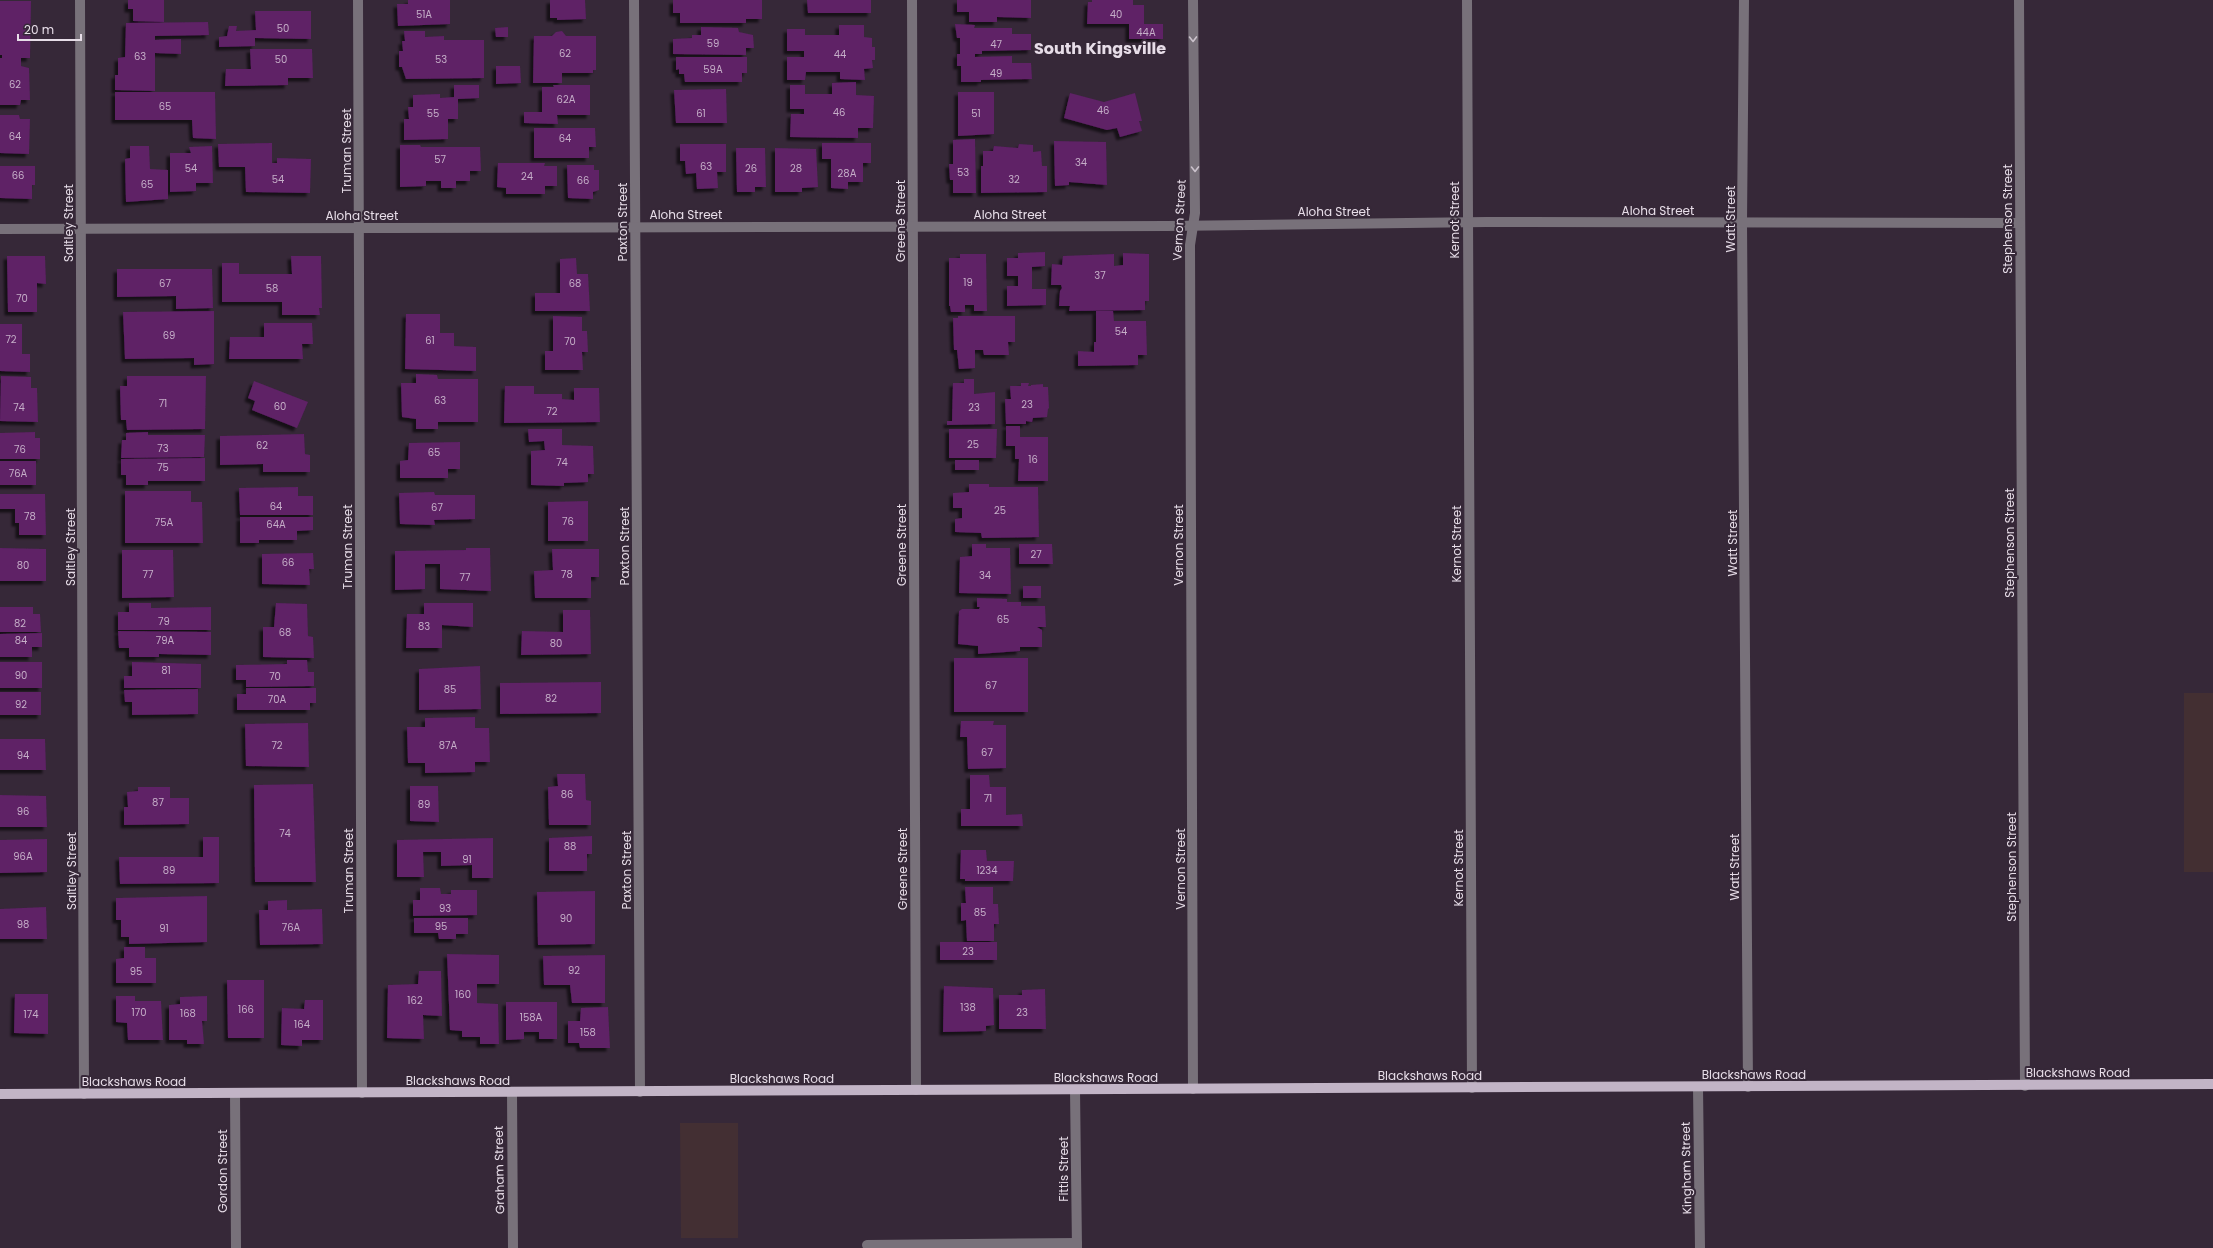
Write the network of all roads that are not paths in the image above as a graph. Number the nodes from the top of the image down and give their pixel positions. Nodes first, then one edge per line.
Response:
1 (80, 0) edge
2 (358, 0) edge
3 (634, 0) edge
4 (912, 0) edge
5 (1193, 0) edge
6 (1467, 0) edge
7 (1744, 0) edge
8 (2019, 0) edge
9 (1742, 222) junction
10 (1467, 223) junction
11 (2020, 223) junction
12 (1193, 226) junction
13 (635, 227) junction
14 (913, 227) junction
15 (81, 228) junction
16 (359, 228) junction
17 (0, 229) edge
18 (2213, 1084) edge
19 (2025, 1086) junction
20 (1698, 1087) junction
21 (1748, 1087) junction
22 (1472, 1088) junction
23 (1193, 1089) junction
24 (916, 1090) junction
25 (1076, 1090) junction
26 (512, 1092) junction
27 (640, 1092) junction
28 (235, 1093) junction
29 (362, 1093) junction
30 (0, 1094) edge
31 (84, 1094) junction
32 (867, 1245) dead end
33 (1077, 1246) edge
34 (236, 1248) edge
35 (513, 1248) edge
36 (1700, 1248) edge

1 - 15 street, Saltley Street
2 - 16 street, Truman Street
3 - 13 street, Paxton Street
4 - 14 street, Greene Street
5 -> 12 street, Vernon Street
6 - 10 street, Kernot Street
7 - 9 street, Watt Street
8 - 11 street, Stephenson Street
9 - 10 street, Aloha Street
9 - 11 street, Aloha Street
9 - 21 street, Watt Street
10 - 12 street, Aloha Street
10 - 22 street, Kernot Street
11 - 19 street, Stephenson Street
12 - 14 street, Aloha Street
12 - 23 street, Vernon Street
13 - 14 street, Aloha Street
13 - 16 street, Aloha Street
13 - 27 street, Paxton Street
14 - 24 street, Greene Street
15 - 16 street, Aloha Street
15 - 17 street, Aloha Street
15 - 31 street, Saltley Street
16 - 29 street, Truman Street
18 - 19 main road, Blackshaws Road
19 - 21 main road, Blackshaws Road
20 - 21 main road, Blackshaws Road
20 - 22 main road, Blackshaws Road
20 - 36 street, Kingham Street
22 - 23 main road, Blackshaws Road
23 - 25 main road, Blackshaws Road
24 - 25 main road, Blackshaws Road
24 - 27 main road, Blackshaws Road
25 - 33 street, Fittis Street
26 - 27 main road, Blackshaws Road
26 - 29 main road, Blackshaws Road
26 - 35 street, Graham Street
28 - 29 main road, Blackshaws Road
28 - 31 main road, Blackshaws Road
28 - 34 street, Gordon Street
30 - 31 main road, Blackshaws Road
32 - 33 street

